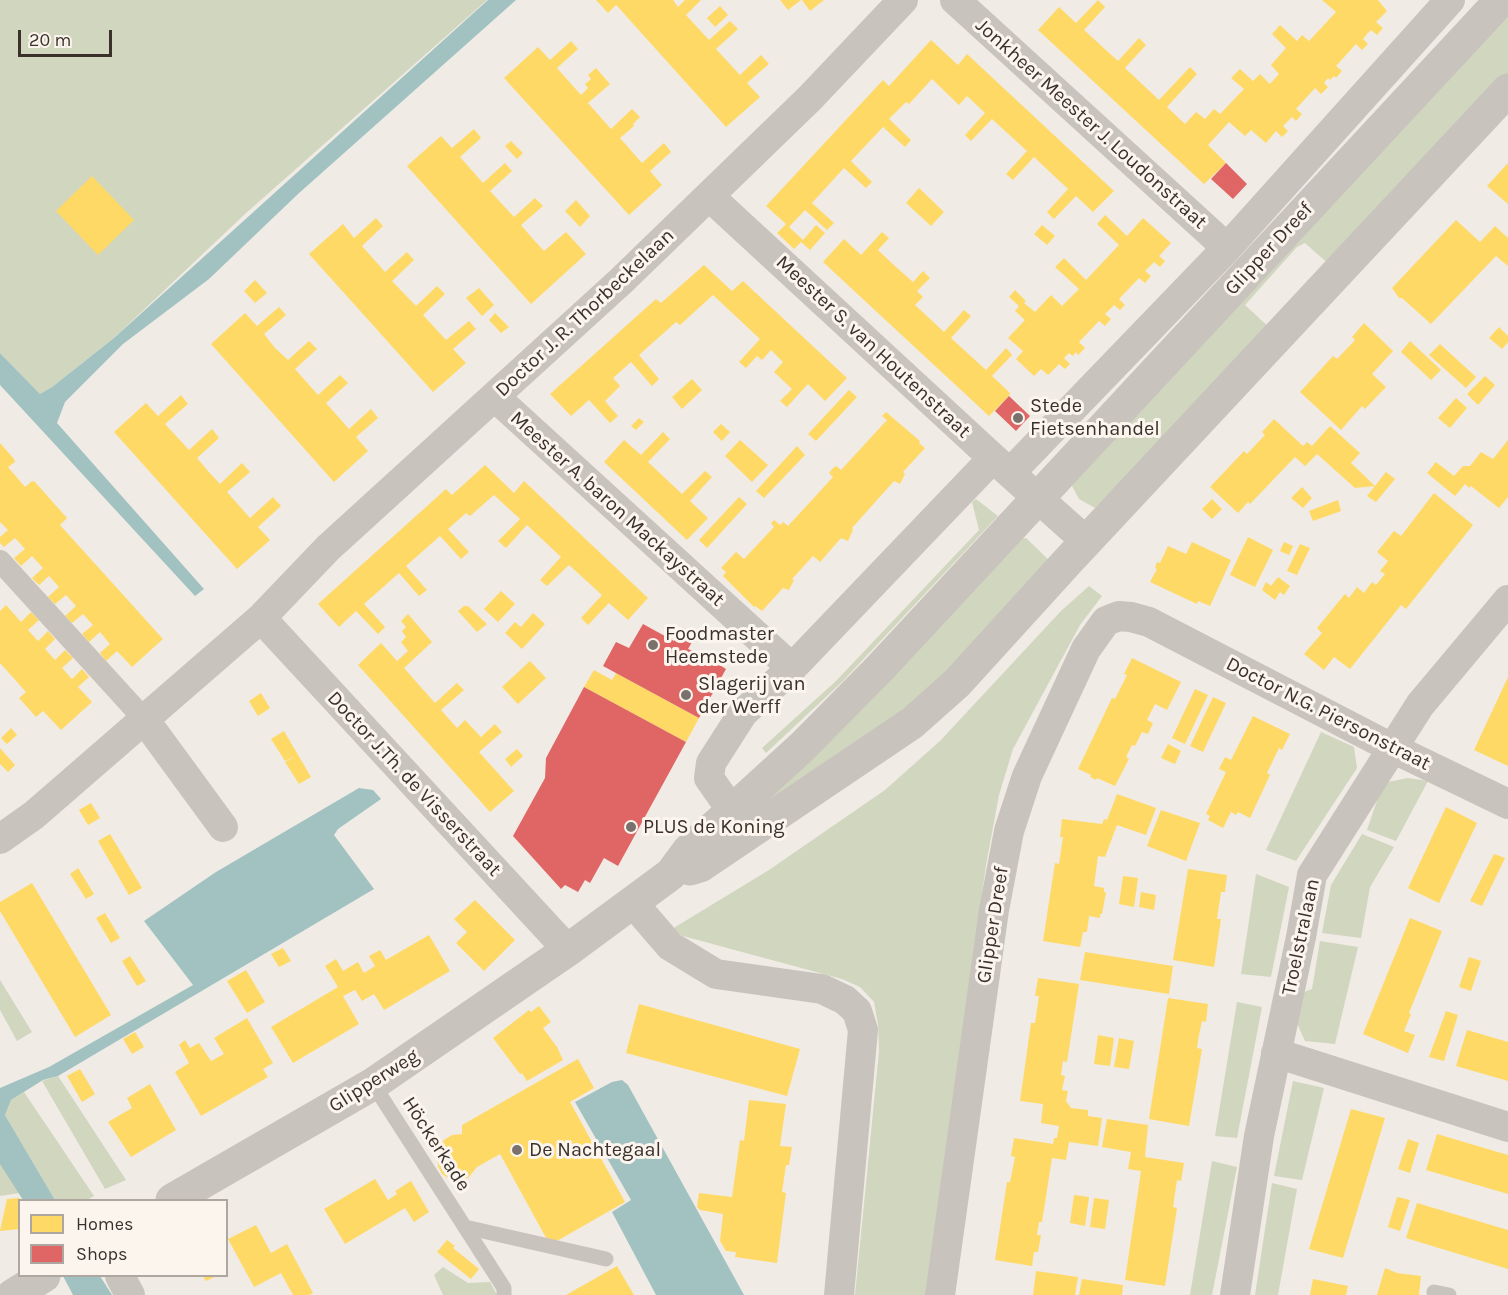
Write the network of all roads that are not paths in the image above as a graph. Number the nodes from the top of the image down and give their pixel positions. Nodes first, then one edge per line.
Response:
1 (903, 0) edge
2 (955, 0) edge
3 (1501, 0) edge
4 (1439, 3) edge
5 (1508, 90) edge
6 (709, 196) junction
7 (1227, 248) junction
8 (495, 397) junction
9 (1001, 466) junction
10 (1038, 499) junction
11 (1087, 542) junction
12 (0, 561) edge
13 (1508, 600) edge
14 (261, 618) junction
15 (1149, 622) joint
16 (792, 669) junction
17 (144, 719) junction
18 (1392, 748) junction
19 (1508, 804) edge
20 (743, 820) junction
21 (223, 827) dead end
22 (0, 839) edge
23 (633, 903) junction
24 (568, 950) junction
25 (1276, 1053) junction
26 (373, 1084) junction
27 (1508, 1126) edge
28 (174, 1199) edge
29 (465, 1227) junction
30 (606, 1259) dead end
31 (41, 1277) edge
32 (121, 1277) edge
33 (504, 1291) edge
34 (13, 1295) edge
35 (130, 1295) edge
36 (839, 1295) edge
37 (940, 1295) edge
38 (1235, 1295) edge

1 - 6 street, Doctor J. R. Thorbeckelaan
2 - 7 street, Jonkheer Meester J. Loudonstraat
3 - 10 street, Glipper Dreef
4 - 7 street, Glipper Dreef
5 - 11 street, Glipper Dreef
6 - 8 street, Doctor J. R. Thorbeckelaan
6 - 9 street, Meester S. van Houtenstraat
7 - 9 street, Glipper Dreef
8 - 14 street, Doctor J. R. Thorbeckelaan
8 - 16 street, Meester A. baron Mackaystraat
9 - 10 street, Meester S. van Houtenstraat
9 - 16 street, Glipper Dreef
10 - 11 street
10 - 20 street, Glipper Dreef
11 - 20 street, Glipper Dreef
12 - 17 street
13 - 18 street, Troelstralaan
14 - 17 street, Doctor J. R. Thorbeckelaan
14 - 24 street, Doctor J.Th. de Visserstraat
15 - 18 street, Doctor N.G. Piersonstraat
15 - 37 street, Glipper Dreef
16 - 20 street, Glipper Dreef
17 - 21 street
17 - 22 street, Doctor J. R. Thorbeckelaan
18 - 19 street, Doctor N.G. Piersonstraat
18 - 25 street, Troelstralaan
20 - 23 street, Glipper Dreef
23 - 24 street, Glipper Dreef
23 - 36 street
24 - 26 street, Glipperweg
25 - 27 street
25 - 38 street, Troelstralaan
26 - 28 street, Glipperweg
26 - 29 lane, Höckerkade
29 - 30 lane
29 - 33 lane, Höckerkade
31 - 34 street
32 - 35 street

